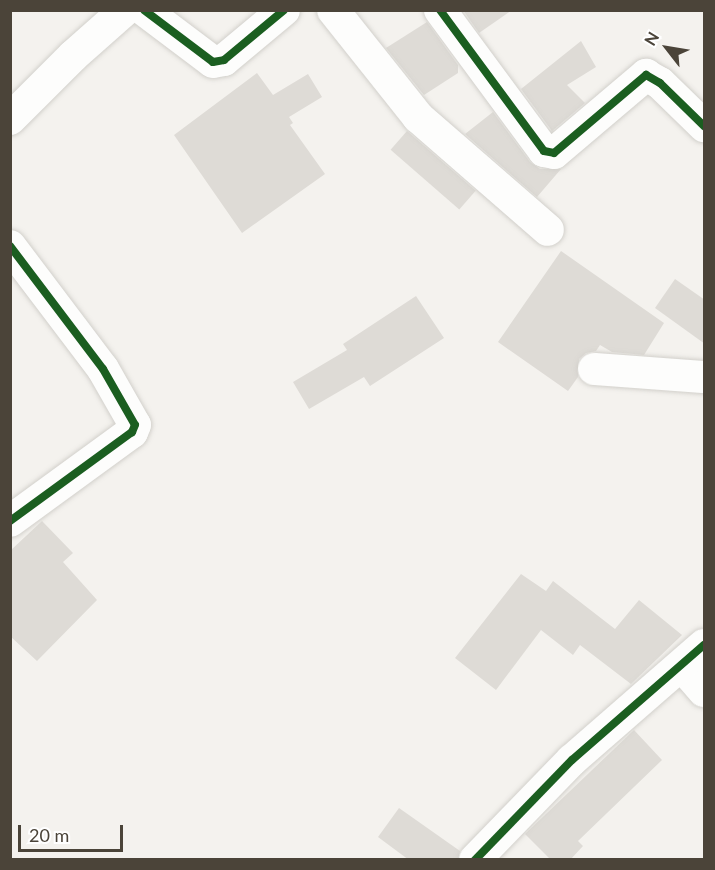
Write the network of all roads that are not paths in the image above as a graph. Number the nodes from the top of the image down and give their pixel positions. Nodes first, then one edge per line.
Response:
1 (125, 10) edge
2 (144, 10) edge
3 (284, 10) edge
4 (333, 10) edge
5 (440, 10) edge
6 (10, 119) edge
7 (705, 126) edge
8 (548, 230) dead end
9 (10, 246) edge
10 (594, 369) dead end
11 (705, 377) edge
12 (10, 521) edge
13 (705, 645) edge
14 (683, 667) junction
15 (705, 691) edge
16 (475, 860) edge

1 - 6 street
2 - 3 street
4 - 8 street
5 - 7 street
9 - 12 street
10 - 11 street
13 - 14 street
14 - 15 street
14 - 16 street

